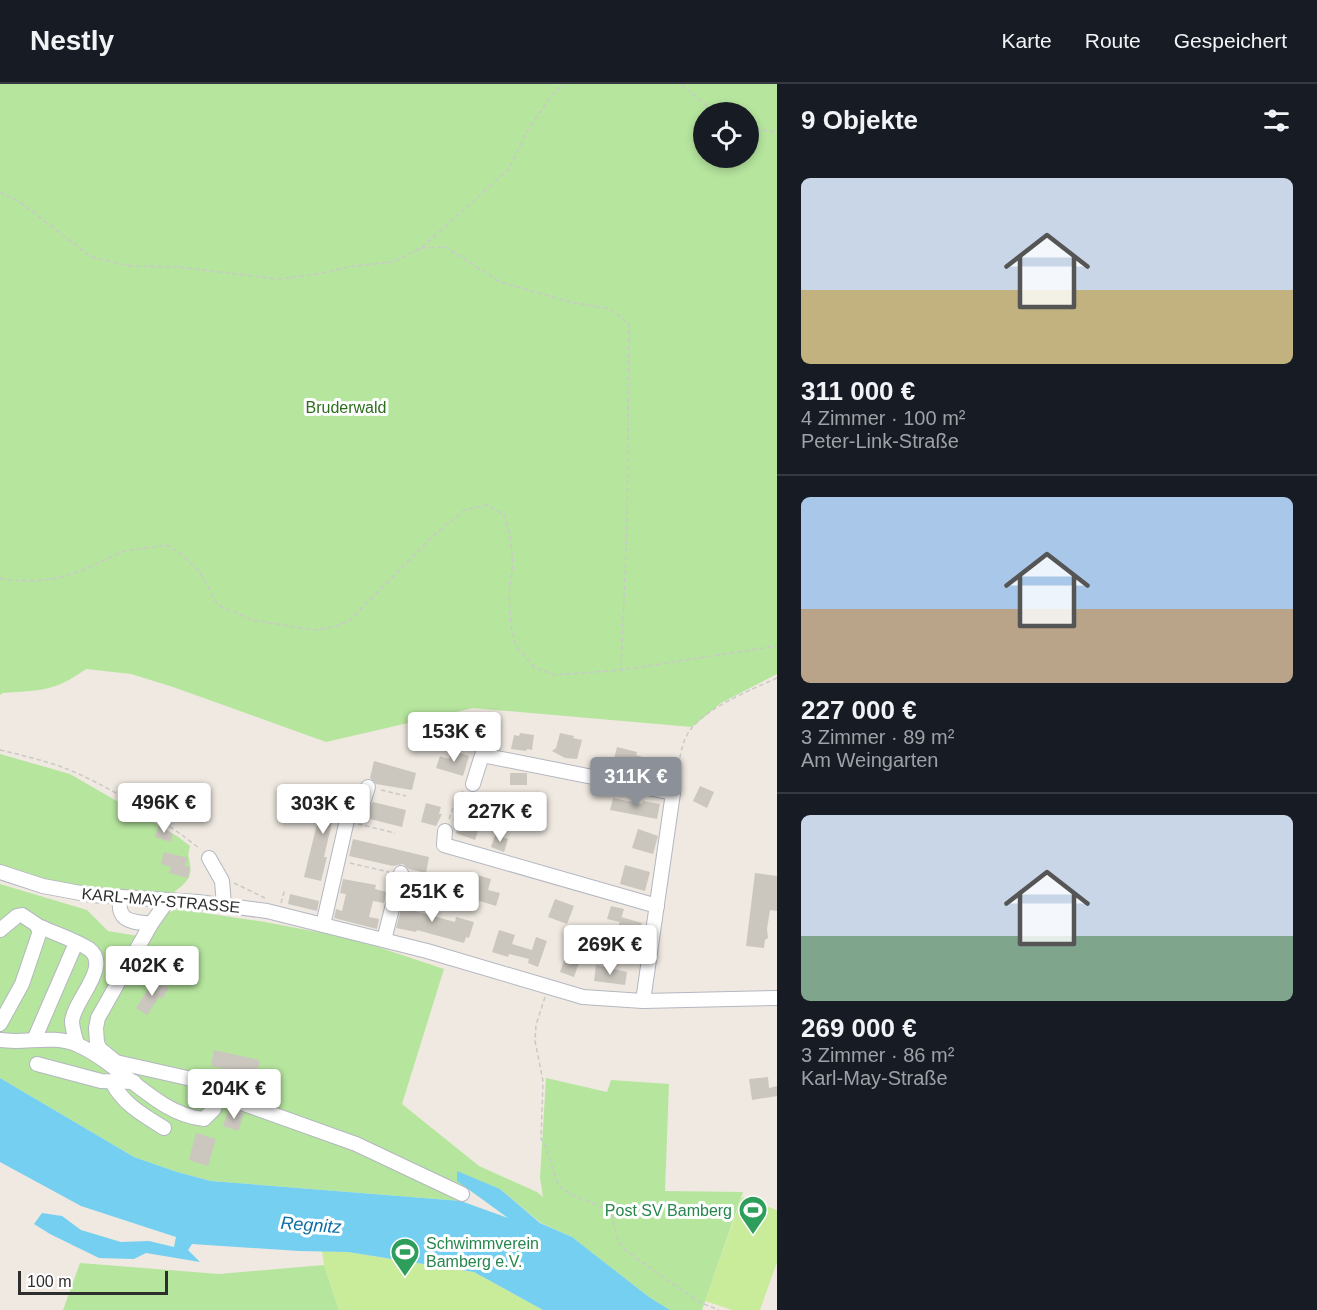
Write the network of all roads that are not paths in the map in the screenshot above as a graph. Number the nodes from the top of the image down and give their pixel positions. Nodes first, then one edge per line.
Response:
1 (474, 784) road end
2 (368, 787) road end
3 (445, 831) road end
4 (209, 858) road end
5 (0, 872) edge
6 (395, 873) road end
7 (120, 897) junction
8 (168, 900) junction
9 (224, 905) junction
10 (657, 906) junction
11 (151, 924) junction
12 (323, 925) junction
13 (38, 928) junction
14 (0, 930) edge
15 (384, 940) junction
16 (76, 943) junction
17 (777, 998) edge
18 (643, 1001) junction
19 (0, 1024) edge
20 (0, 1040) edge
21 (34, 1040) junction
22 (77, 1044) junction
23 (37, 1064) dead end
24 (111, 1082) junction
25 (134, 1082) junction
26 (219, 1095) junction
27 (164, 1128) dead end
28 (462, 1194) dead end

1 - 10 street
2 - 12 street
3 - 10 street
4 - 9 street
5 - 7 street, KARL-MAY-STRASSE
6 - 15 street
7 - 8 street, KARL-MAY-STRASSE
7 - 11 street
8 - 9 street, KARL-MAY-STRASSE
8 - 11 street
9 - 12 street, KARL-MAY-STRASSE
10 - 18 street
11 - 26 street
12 - 15 street, KARL-MAY-STRASSE
13 - 14 street
13 - 16 street
13 - 19 street
15 - 18 street, KARL-MAY-STRASSE
16 - 21 street
16 - 22 street
17 - 18 street, KARL-MAY-STRASSE
20 - 21 street
21 - 22 street
22 - 25 street
23 - 24 street
24 - 25 street
24 - 27 street
25 - 26 street
26 - 28 street

